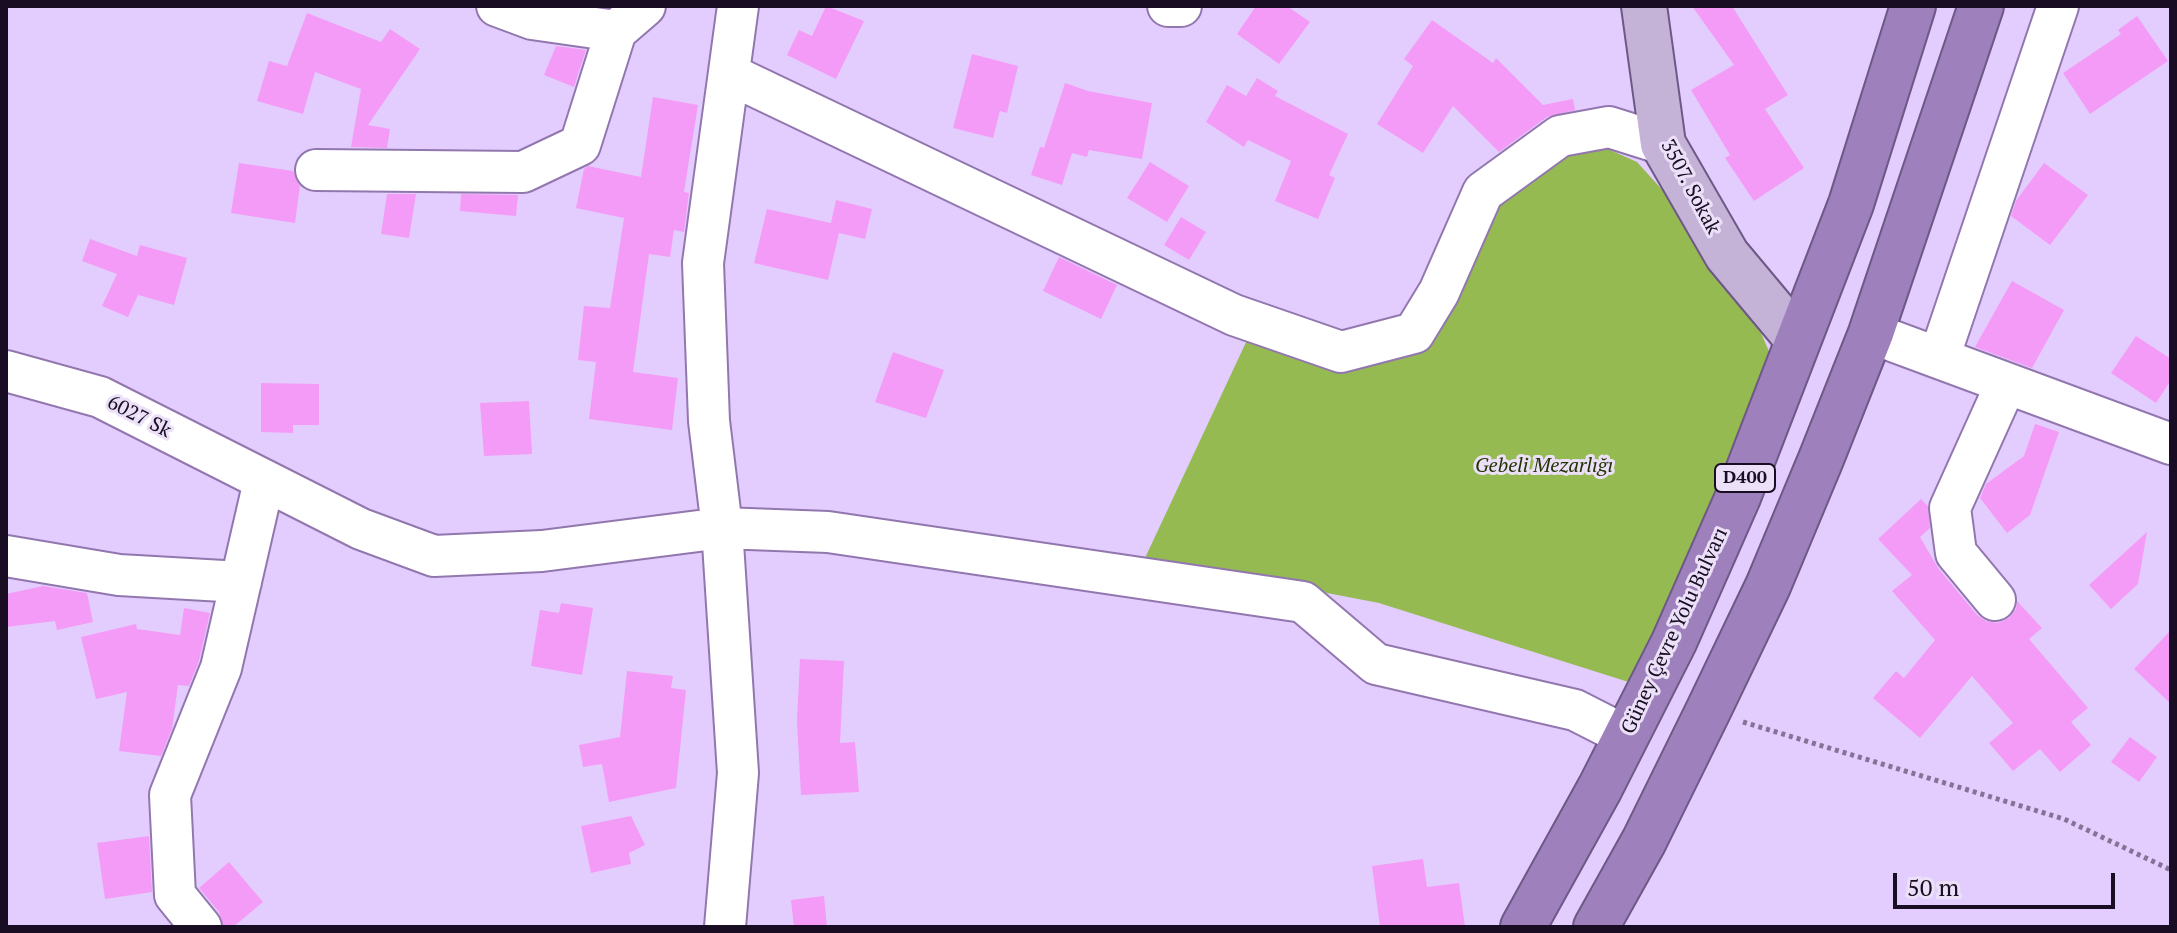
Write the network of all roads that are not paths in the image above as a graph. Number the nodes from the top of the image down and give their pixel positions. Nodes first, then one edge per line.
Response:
1 (497, 6) edge
2 (738, 6) edge
3 (1168, 6) edge
4 (1181, 6) edge
5 (1644, 6) edge
6 (1913, 6) edge
7 (1981, 6) edge
8 (2058, 6) edge
9 (631, 18) edge
10 (729, 74) junction
11 (1663, 144) junction
12 (316, 170) dead end
13 (1871, 333) junction
14 (1798, 340) junction
15 (1939, 358) junction
16 (6, 371) edge
17 (2006, 384) junction
18 (2171, 444) edge
19 (264, 481) junction
20 (722, 528) junction
21 (6, 556) edge
22 (241, 582) junction
23 (1995, 600) dead end
24 (1626, 736) junction
25 (201, 927) edge
26 (725, 927) edge
27 (1523, 927) edge
28 (1596, 927) edge

1 - 9 street
2 - 10 street
3 - 4 street
5 - 11 main road, 3507. Sokak
6 - 14 highway, Güney Çevre Yolu Bulvarı / D400
7 - 13 highway, D400
8 - 15 street
9 - 12 street
10 - 11 street
10 - 20 street
11 - 14 main road, 3507. Sokak
13 - 15 street
13 - 28 highway, D400
14 - 24 highway, Güney Çevre Yolu Bulvarı / D400
15 - 17 street
16 - 19 street, 6027 Sk
17 - 18 street
17 - 23 street
19 - 20 street, 6027 Sk
19 - 22 street
20 - 24 street, 6027 Sk
20 - 26 street
21 - 22 street
22 - 25 street
24 - 27 highway, Güney Çevre Yolu Bulvarı / D400

